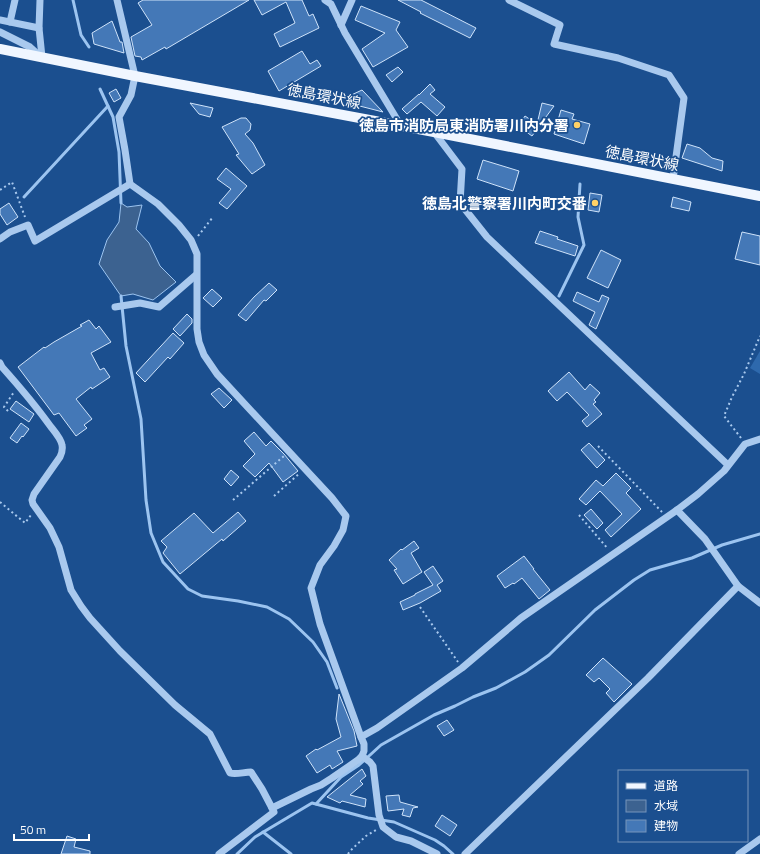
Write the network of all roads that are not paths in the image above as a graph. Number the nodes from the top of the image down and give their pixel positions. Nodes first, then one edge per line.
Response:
1 (14, 0) edge
2 (40, 0) edge
3 (118, 0) edge
4 (325, 0) edge
5 (352, 0) edge
6 (509, 0) edge
7 (0, 20) edge
8 (10, 22) junction
9 (341, 25) junction
10 (39, 28) junction
11 (0, 32) edge
12 (0, 49) edge
13 (42, 57) junction
14 (135, 76) junction
15 (401, 126) junction
16 (434, 132) junction
17 (673, 179) junction
18 (130, 184) junction
19 (760, 196) edge
20 (0, 239) edge
21 (196, 275) junction
22 (115, 307) dead end
23 (0, 363) edge
24 (760, 439) edge
25 (728, 465) junction
26 (677, 510) junction
27 (738, 586) junction
28 (760, 603) edge
29 (361, 737) junction
30 (363, 756) junction
31 (272, 808) junction
32 (760, 839) edge
33 (220, 854) edge
34 (437, 854) edge
35 (465, 854) edge
36 (739, 854) edge

1 - 8 street
2 - 10 street
3 - 14 street
4 - 9 street
5 - 9 street
6 - 17 street
7 - 8 street
8 - 10 street
9 - 15 street
10 - 13 street
11 - 13 street
12 - 13 main road, 徳島環状線
13 - 14 main road, 徳島環状線
14 - 15 main road, 徳島環状線
14 - 18 street
15 - 16 main road, 徳島環状線
16 - 17 main road, 徳島環状線
16 - 25 street
17 - 19 main road, 徳島環状線
18 - 20 street
18 - 21 street
21 - 22 street
21 - 29 street
23 - 31 street
24 - 25 street
25 - 26 street
26 - 27 street
26 - 29 street
27 - 28 street
27 - 35 street
29 - 30 street
30 - 31 street
30 - 34 street
31 - 33 street
32 - 36 street

